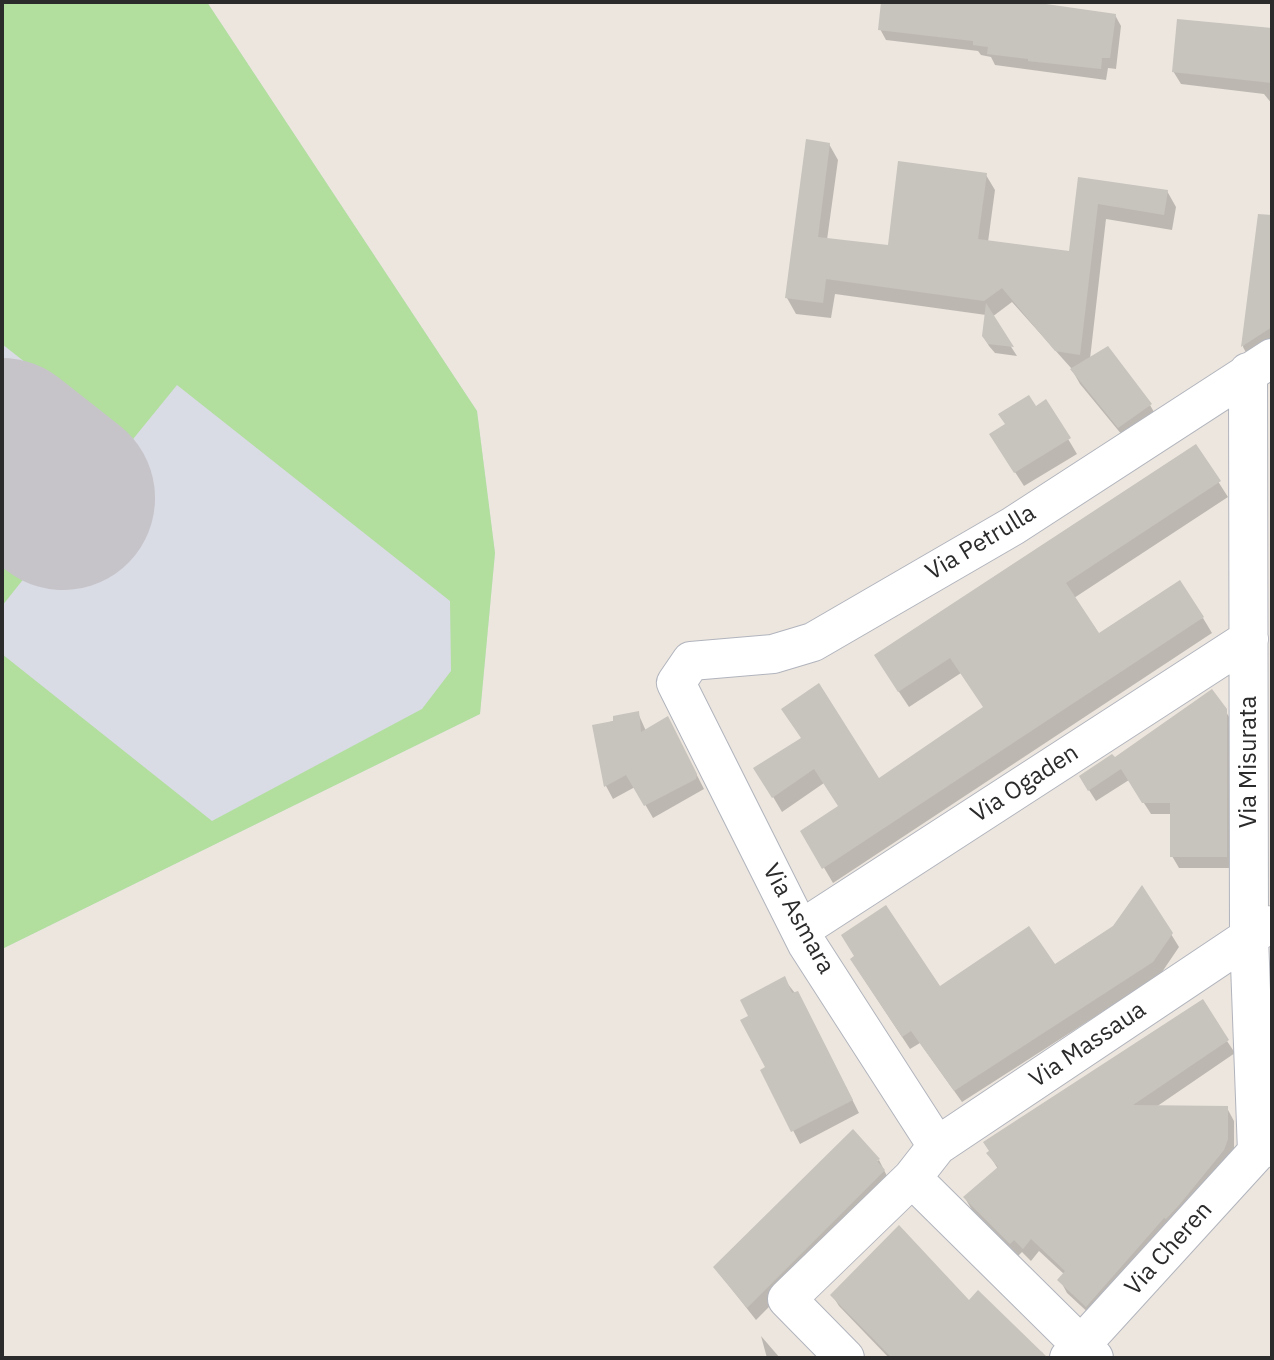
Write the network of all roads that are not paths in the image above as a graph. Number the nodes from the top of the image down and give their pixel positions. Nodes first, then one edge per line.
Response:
1 (1260, 365) edge
2 (1261, 588) edge
3 (1249, 639) junction
4 (676, 683) joint
5 (800, 930) junction
6 (1261, 930) edge
7 (937, 1146) junction
8 (1265, 1148) edge
9 (912, 1178) junction
10 (1081, 1354) edge
11 (845, 1358) edge

1 - 2 street, Via Misurata
1 - 4 street, Via Petrulla
2 - 3 street, Via Misurata
3 - 5 street, Via Ogaden
3 - 6 street, Via Misurata
4 - 5 street, Via Asmara
5 - 7 street, Via Asmara
6 - 7 street, Via Massaua
6 - 8 street, Via Misurata
7 - 9 street, Via Massaua
8 - 10 street, Via Cheren
9 - 10 street
9 - 11 street, Via Massaua

